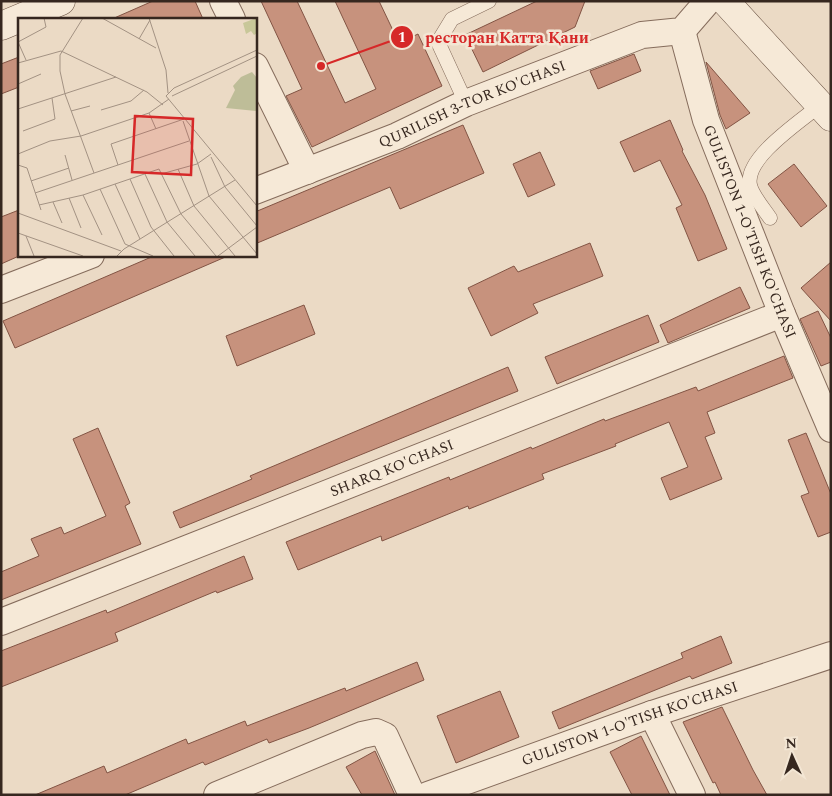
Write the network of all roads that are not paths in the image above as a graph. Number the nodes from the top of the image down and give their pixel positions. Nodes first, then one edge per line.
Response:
1 (61, 1) edge
2 (223, 1) edge
3 (489, 1) edge
4 (708, 1) edge
5 (725, 1) edge
6 (20, 18) edge
7 (232, 18) edge
8 (18, 19) edge
9 (1, 26) edge
10 (682, 31) junction
11 (256, 68) edge
12 (466, 103) junction
13 (825, 111) edge
14 (307, 171) junction
15 (256, 191) edge
16 (770, 218) dead end
17 (88, 256) edge
18 (1, 290) edge
19 (782, 314) junction
20 (831, 428) edge
21 (1, 622) edge
22 (831, 655) edge
23 (652, 714) junction
24 (217, 795) edge
25 (412, 795) edge
26 (428, 795) edge
27 (692, 795) edge

1 - 6 main road
2 - 7 street
3 - 12 lane
4 - 10 street
5 - 13 main road
8 - 9 main road
10 - 12 street, QURILISH 3-TOR KO'CHASI
10 - 19 street, GULISTON 1-O'TISH KO'CHASI
11 - 14 street
12 - 14 street, QURILISH 3-TOR KO'CHASI
13 - 16 lane
14 - 15 street, QURILISH 3-TOR KO'CHASI
17 - 18 street
19 - 20 street, GULISTON 1-O'TISH KO'CHASI
19 - 21 street, SHARQ KO'CHASI
22 - 23 street, GULISTON 1-O'TISH KO'CHASI
23 - 26 street, GULISTON 1-O'TISH KO'CHASI
23 - 27 street
24 - 25 street

